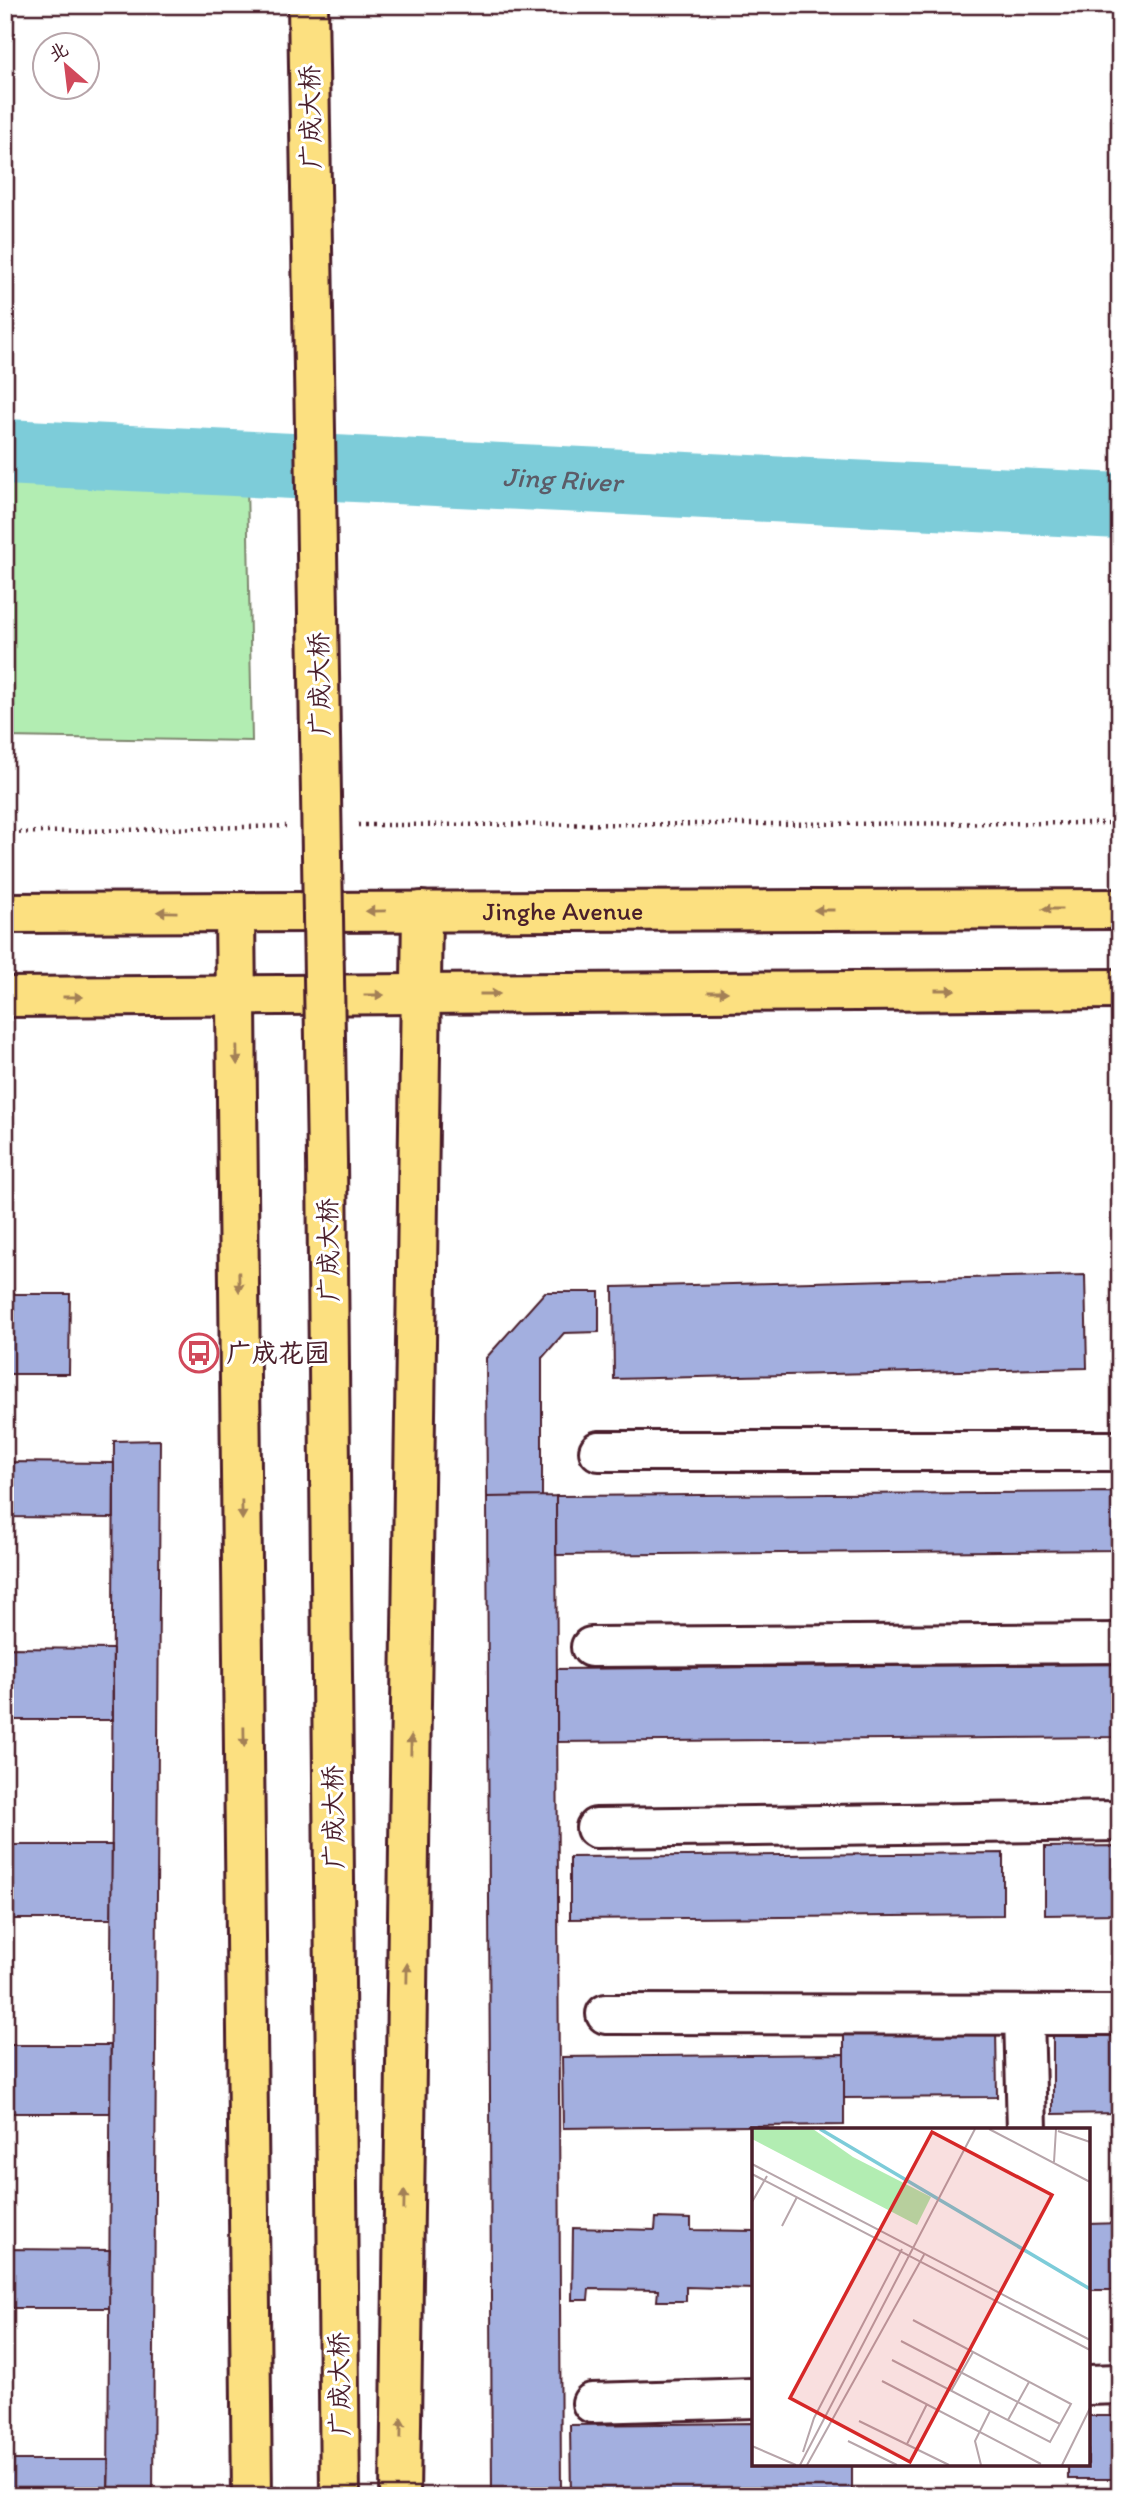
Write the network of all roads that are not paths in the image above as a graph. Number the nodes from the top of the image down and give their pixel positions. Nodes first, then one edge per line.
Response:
1 (308, 5) edge
2 (1120, 909) edge
3 (422, 911) junction
4 (5, 913) edge
5 (235, 913) junction
6 (1120, 989) edge
7 (422, 994) junction
8 (236, 996) junction
9 (5, 997) edge
10 (599, 1451) dead end
11 (1120, 1451) edge
12 (1120, 1643) edge
13 (591, 1647) dead end
14 (1120, 1821) edge
15 (597, 1828) dead end
16 (606, 2014) dead end
17 (1024, 2015) junction
18 (1120, 2015) edge
19 (1027, 2128) edge
20 (1120, 2384) edge
21 (1090, 2385) edge
22 (752, 2398) edge
23 (592, 2403) dead end
24 (252, 2496) edge
25 (340, 2496) edge
26 (400, 2496) edge

1 - 25 main road, 广成大桥, bridge
2 -> 3 main road, Jinghe Avenue
3 -> 5 main road, Jinghe Avenue
3 - 7 main road
5 -> 4 main road, Jinghe Avenue
5 - 8 main road
7 -> 6 main road
8 -> 7 main road
26 -> 7 main road
9 -> 8 main road
8 -> 24 main road
10 - 11 street
12 - 13 street
14 - 15 street
16 - 17 street
17 - 18 street
17 - 19 street
20 - 21 street
22 - 23 street

